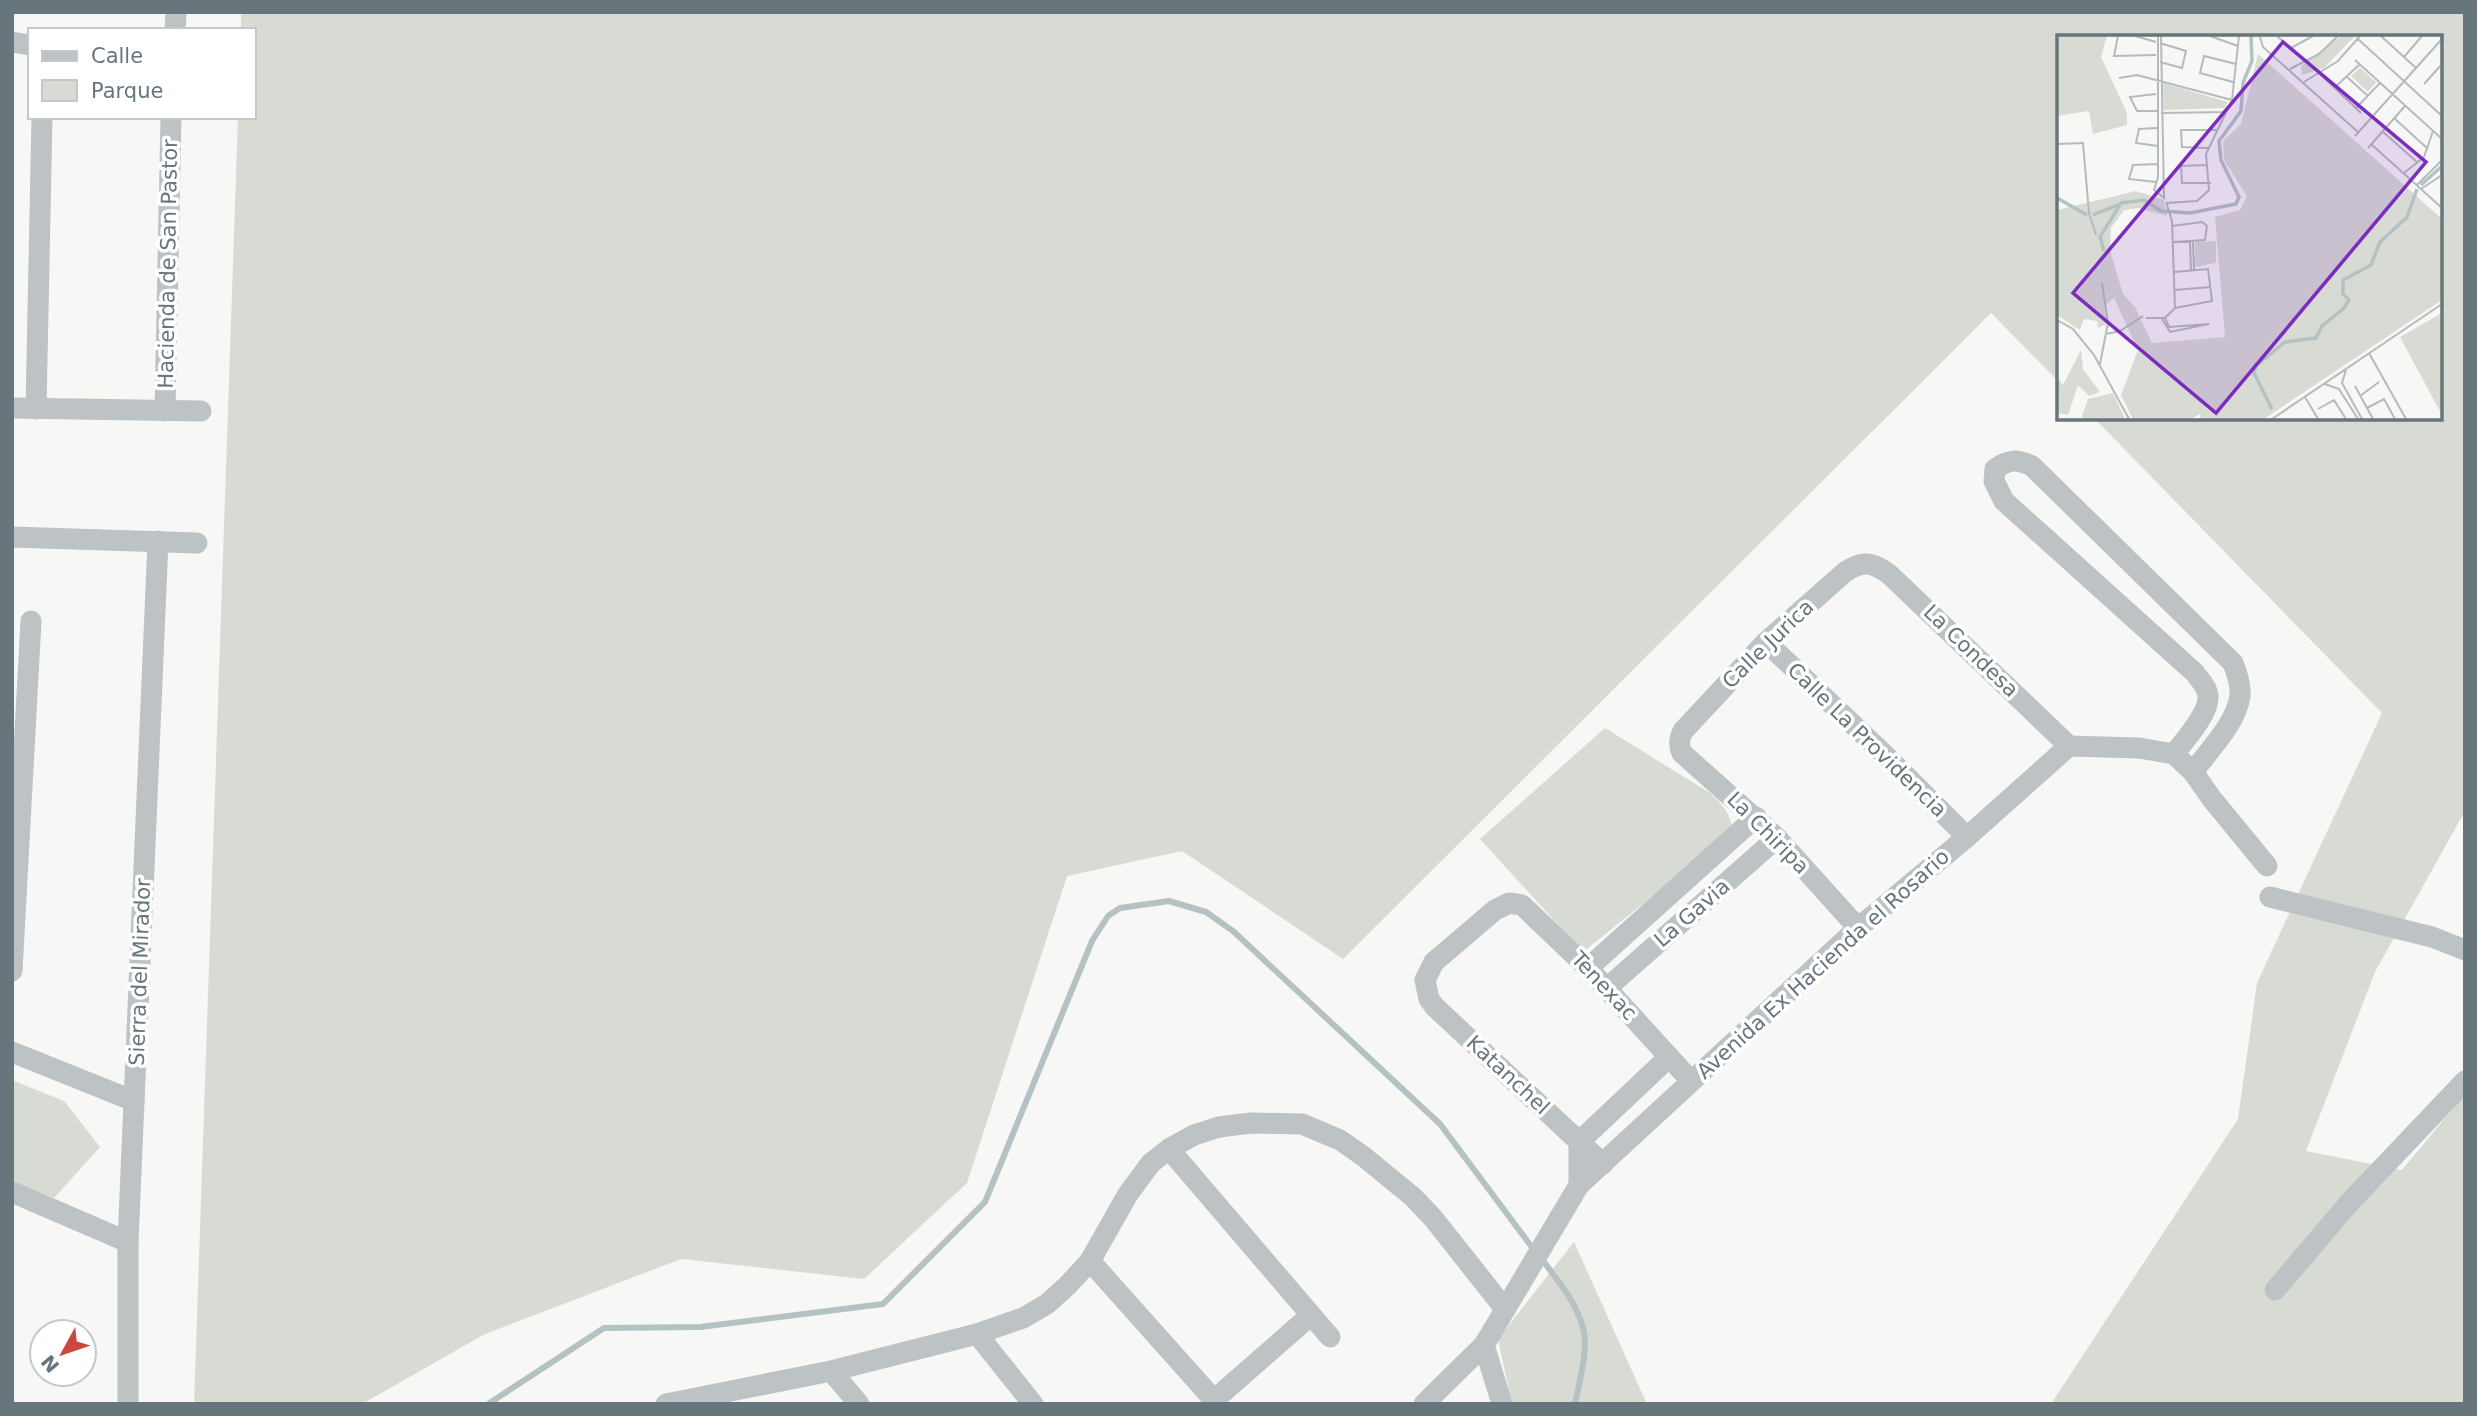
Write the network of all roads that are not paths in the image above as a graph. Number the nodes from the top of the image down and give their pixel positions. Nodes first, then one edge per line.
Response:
1 (42, 119) edge
2 (171, 119) edge
3 (12, 408) edge
4 (36, 409) junction
5 (165, 411) junction
6 (201, 411) dead end
7 (12, 537) edge
8 (158, 541) junction
9 (197, 543) dead end
10 (1867, 562) joint
11 (31, 621) dead end
12 (1766, 642) junction
13 (20, 667) edge
14 (2204, 712) junction
15 (2233, 717) junction
16 (1679, 739) joint
17 (2069, 746) junction
18 (2174, 754) junction
19 (2193, 772) junction
20 (1756, 817) junction
21 (1967, 837) junction
22 (1777, 838) junction
23 (2267, 866) dead end
24 (2270, 897) dead end
25 (15, 898) edge
26 (1858, 928) junction
27 (2465, 950) edge
28 (1588, 968) junction
29 (12, 971) edge
30 (1425, 980) joint
31 (1607, 988) junction
32 (12, 1052) edge
33 (1669, 1057) junction
34 (1691, 1081) junction
35 (2465, 1082) edge
36 (134, 1101) junction
37 (1579, 1142) junction
38 (1169, 1149) junction
39 (1603, 1164) junction
40 (1579, 1185) junction
41 (12, 1192) edge
42 (128, 1242) junction
43 (1090, 1261) junction
44 (2275, 1290) dead end
45 (1505, 1309) junction
46 (1311, 1315) junction
47 (977, 1334) junction
48 (1330, 1337) dead end
49 (1484, 1345) junction
50 (831, 1371) junction
51 (1216, 1402) edge
52 (675, 1403) edge
53 (128, 1404) edge
54 (859, 1404) edge
55 (1033, 1404) edge
56 (1424, 1404) edge
57 (1502, 1404) edge

1 - 4 street
2 - 5 street, Hacienda de San Pastor
3 - 4 street
4 - 5 street
5 - 6 street
7 - 8 street
8 - 9 street
8 - 36 street, Sierra del Mirador
10 - 12 street, Calle Jurica
10 - 17 street, La Condesa
11 - 13 street
12 - 16 street, Calle Jurica
12 - 21 street, Calle La Providencia
13 - 25 street
14 - 15 street
14 - 15 street
14 - 18 street
15 - 19 street
16 - 20 street, La Chiripa
17 - 18 street
17 - 21 street, Avenida Ex Hacienda el Rosario
18 - 19 street
19 - 23 street
20 - 22 street, La Chiripa
20 - 28 street, La Gavia
21 - 26 street, Avenida Ex Hacienda el Rosario
22 - 26 street, La Chiripa
22 - 31 street, La Gavia
24 - 27 street
25 - 29 street
26 - 34 street, Avenida Ex Hacienda el Rosario
28 - 30 street, Tenexac
28 - 31 street, Tenexac
30 - 37 street, Katanchel
31 - 33 street, Tenexac
32 - 36 street
33 - 34 street, Tenexac
33 - 37 street, Avenida Ex Hacienda el Rosario
34 - 39 street, Avenida Ex Hacienda el Rosario
35 - 44 street
36 - 42 street, Sierra del Mirador
37 - 39 street, Katanchel
37 - 40 street, Avenida Ex Hacienda el Rosario
38 - 43 street
38 - 45 street
38 - 46 street
39 - 40 street, Avenida Ex Hacienda el Rosario
40 - 45 street, Avenida Ex Hacienda el Rosario
41 - 42 street
42 - 53 street, Sierra del Mirador
43 - 47 street
43 - 51 street
45 - 49 street, Avenida Ex Hacienda el Rosario
46 - 48 street
46 - 51 street
47 - 50 street
47 - 55 street
49 - 56 street, Avenida Ex Hacienda el Rosario
49 - 57 street
50 - 52 street
50 - 54 street

